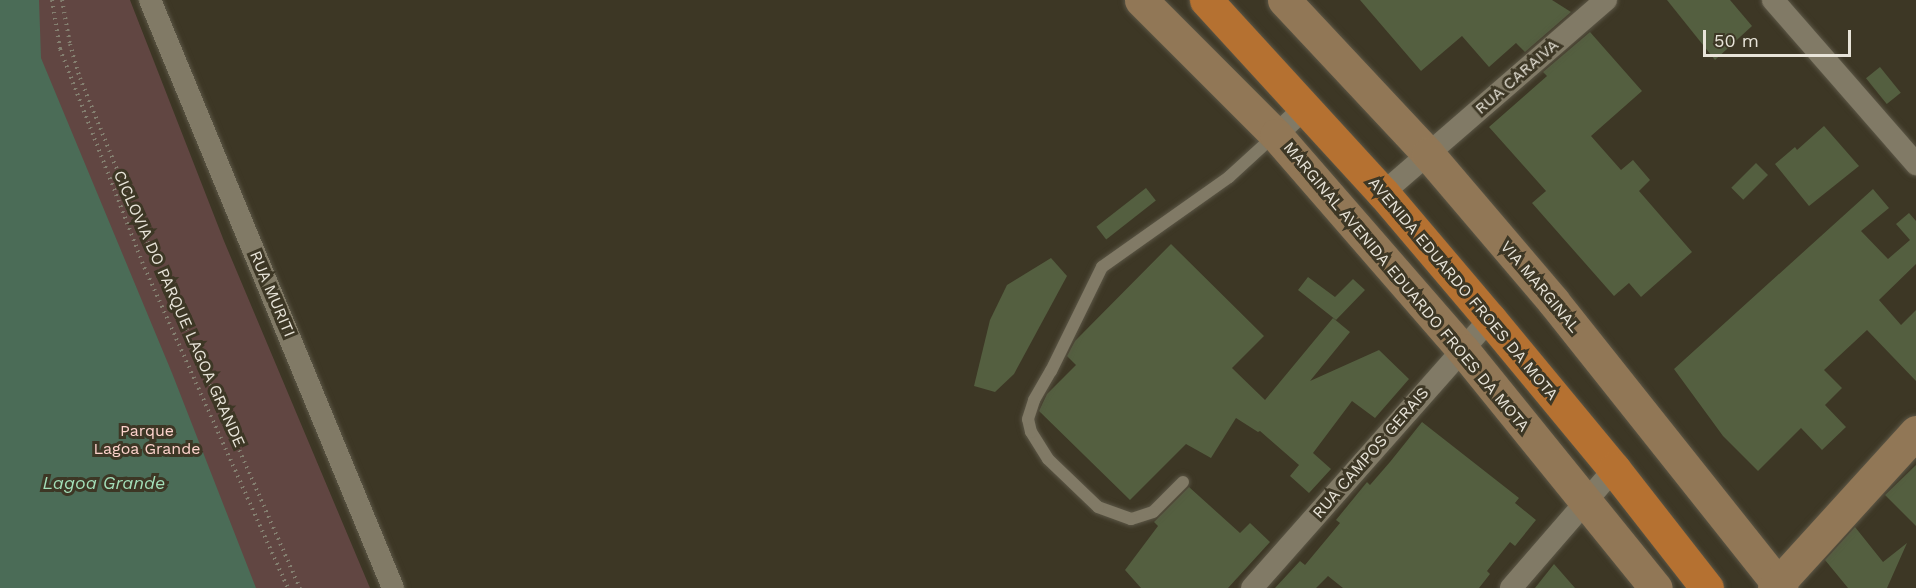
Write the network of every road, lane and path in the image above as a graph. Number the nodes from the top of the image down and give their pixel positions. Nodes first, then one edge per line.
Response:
1 (52, 0) edge
2 (62, 0) edge
3 (150, 0) edge
4 (1142, 0) edge
5 (1206, 0) edge
6 (1284, 0) edge
7 (1606, 0) edge
8 (1773, 0) edge
9 (1306, 107) junction
10 (1276, 135) junction
11 (1428, 154) junction
12 (1916, 164) edge
13 (1383, 193) junction
14 (1490, 319) junction
15 (1462, 350) junction
16 (1916, 432) edge
17 (1614, 469) junction
18 (1183, 482) dead end
19 (1587, 501) junction
20 (1778, 587) edge
21 (288, 588) edge
22 (300, 588) edge
23 (393, 588) edge
24 (1252, 588) edge
25 (1511, 588) edge
26 (1656, 588) edge
27 (1707, 588) edge

1 - 21 path, CICLOVIA DO PARQUE LAGOA GRANDE
2 - 22 path
3 - 23 street, RUA MURITI
4 - 10 street, MARGINAL AVENIDA EDUARDO FROES DA MOTA
5 - 9 highway, AVENIDA EDUARDO FROES DA MOTA
6 - 11 street, VIA MARGINAL
7 - 11 street, RUA CARAIVA
8 - 12 street
9 - 10 street
9 - 13 highway, AVENIDA EDUARDO FROES DA MOTA
10 - 15 street, MARGINAL AVENIDA EDUARDO FROES DA MOTA
10 - 18 lane
11 - 13 street, RUA CARAIVA
11 - 20 street, VIA MARGINAL
13 - 14 highway, AVENIDA EDUARDO FROES DA MOTA
14 - 15 street, RUA CAMPOS GERAIS
14 - 17 highway, AVENIDA EDUARDO FROES DA MOTA
15 - 19 street, MARGINAL AVENIDA EDUARDO FROES DA MOTA
15 - 24 street, RUA CAMPOS GERAIS
16 - 20 street
17 - 19 street
17 - 27 highway, AVENIDA EDUARDO FROES DA MOTA
19 - 25 street
19 - 26 street, MARGINAL AVENIDA EDUARDO FROES DA MOTA

